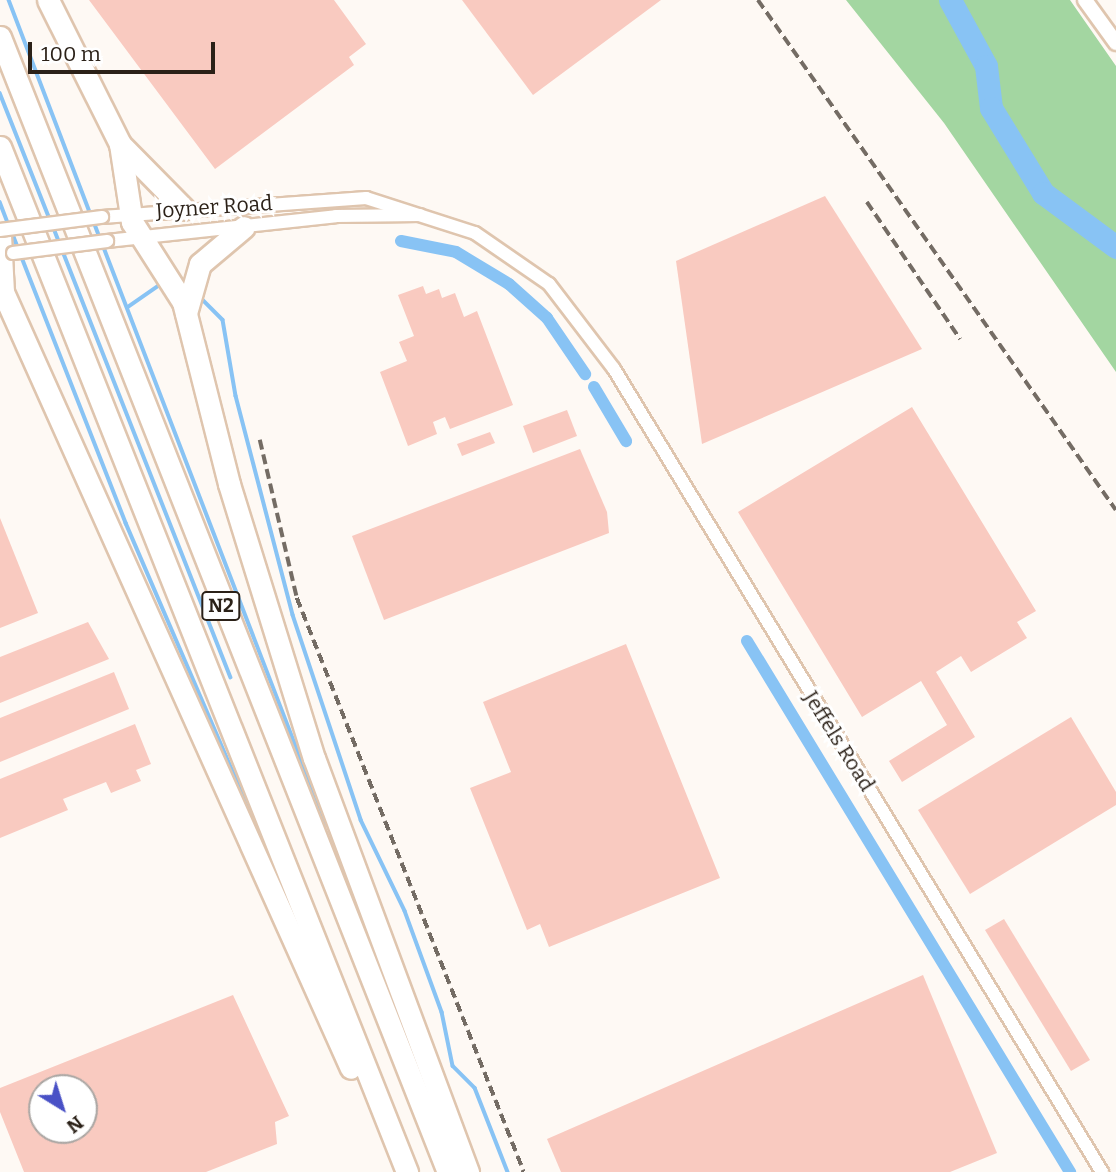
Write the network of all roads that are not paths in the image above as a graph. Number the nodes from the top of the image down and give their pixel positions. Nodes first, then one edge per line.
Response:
1 (48, 0) edge
2 (1086, 0) edge
3 (0, 37) edge
4 (1116, 43) edge
5 (120, 144) junction
6 (0, 147) edge
7 (184, 209) junction
8 (130, 214) junction
9 (427, 215) junction
10 (244, 227) junction
11 (142, 238) junction
12 (3, 243) edge
13 (576, 310) joint
14 (186, 313) junction
15 (401, 1172) edge
16 (407, 1172) edge
17 (448, 1172) edge
18 (468, 1172) edge
19 (1102, 1172) edge

1 - 5 highway
2 - 4 street
3 - 17 highway, N2
5 - 7 highway
5 - 8 highway
6 - 16 highway, N2
7 - 8 street, Joyner Road
7 - 9 street, Joyner Road
8 - 11 highway
8 - 12 street, Joyner Road, bridge
9 - 10 street, Joyner Road
9 - 13 street, Joyner Road
10 - 11 street, Joyner Road
10 - 14 highway
11 - 12 street, Joyner Road, bridge
11 - 14 highway
12 - 15 highway
13 - 19 street, Jeffels Road
14 - 18 highway

